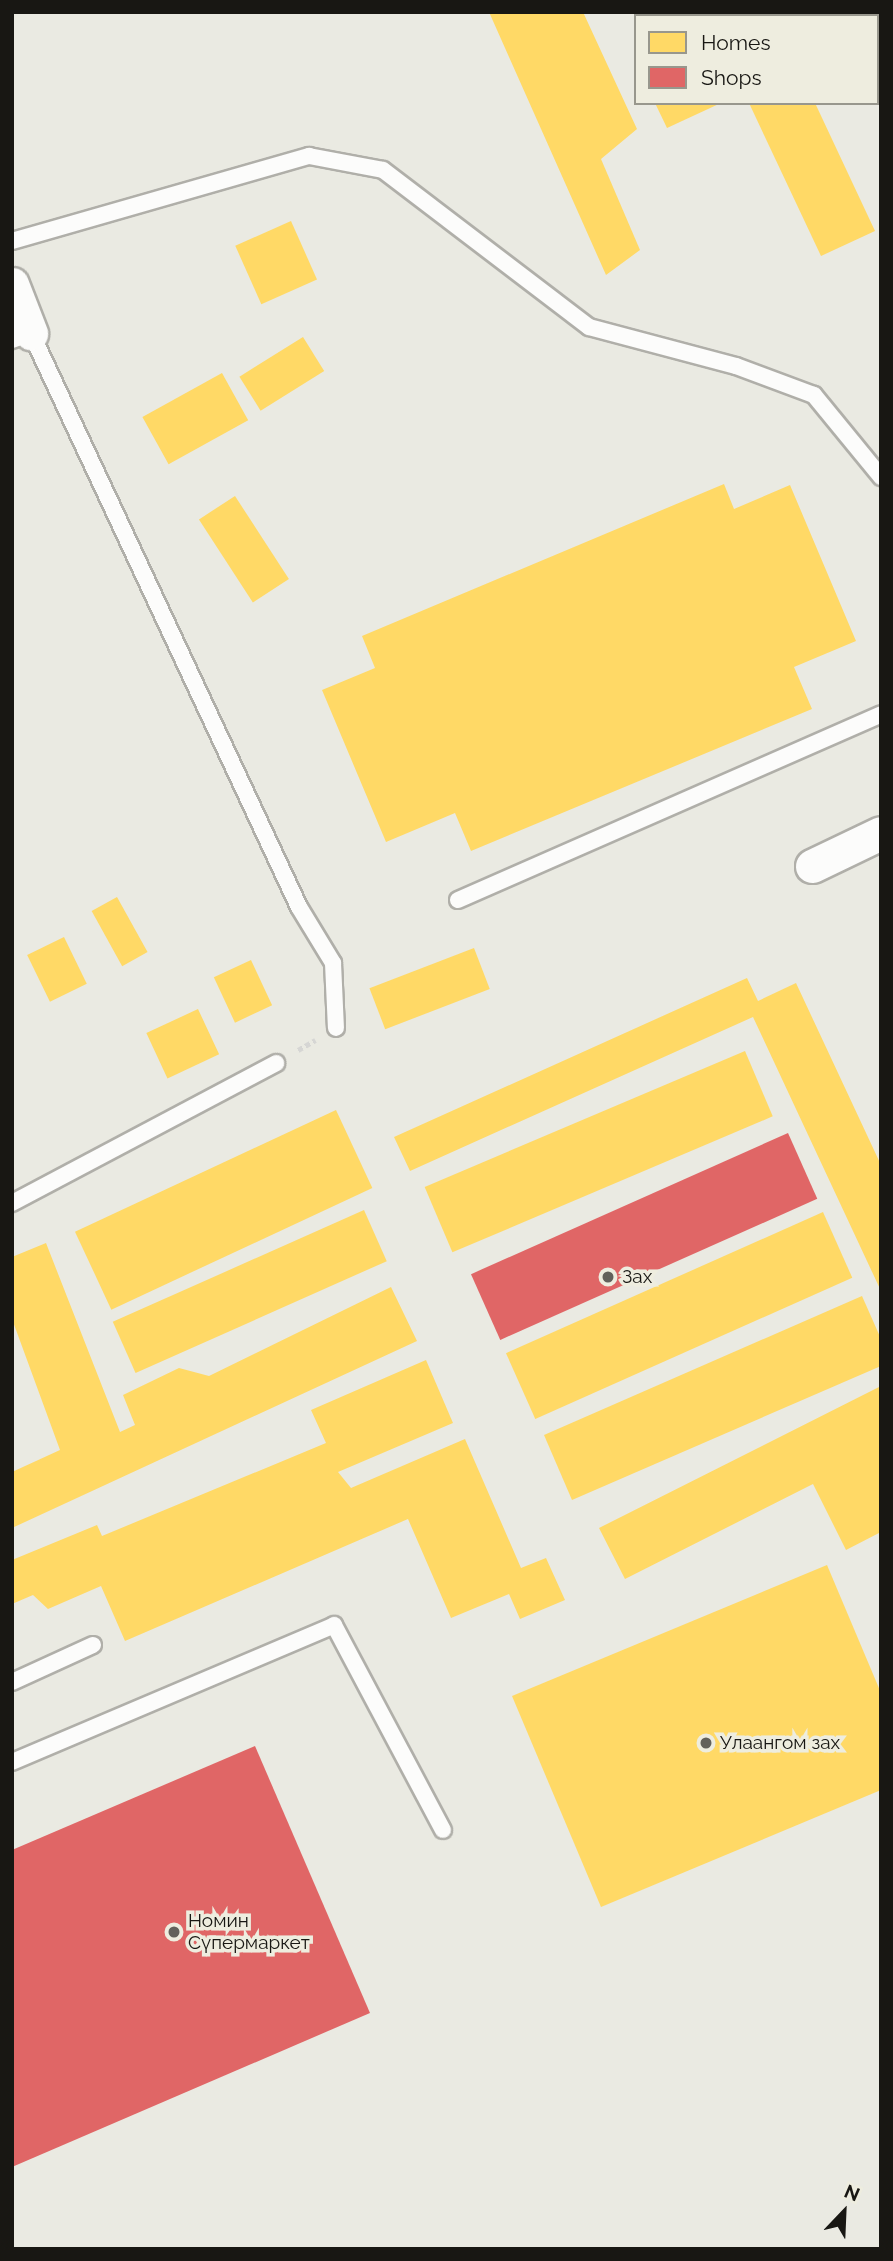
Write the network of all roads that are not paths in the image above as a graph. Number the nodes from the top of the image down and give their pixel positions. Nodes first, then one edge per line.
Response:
1 (12, 241) edge
2 (12, 284) edge
3 (22, 337) edge
4 (881, 477) edge
5 (881, 714) edge
6 (881, 833) edge
7 (812, 866) dead end
8 (458, 900) dead end
9 (336, 1028) road end
10 (276, 1063) road end
11 (12, 1203) edge
12 (93, 1645) dead end
13 (12, 1682) edge
14 (12, 1762) edge
15 (443, 1830) dead end

1 - 4 lane
2 - 3 street
3 - 9 lane
5 - 8 lane
6 - 7 street
10 - 11 lane
12 - 13 lane
14 - 15 lane

